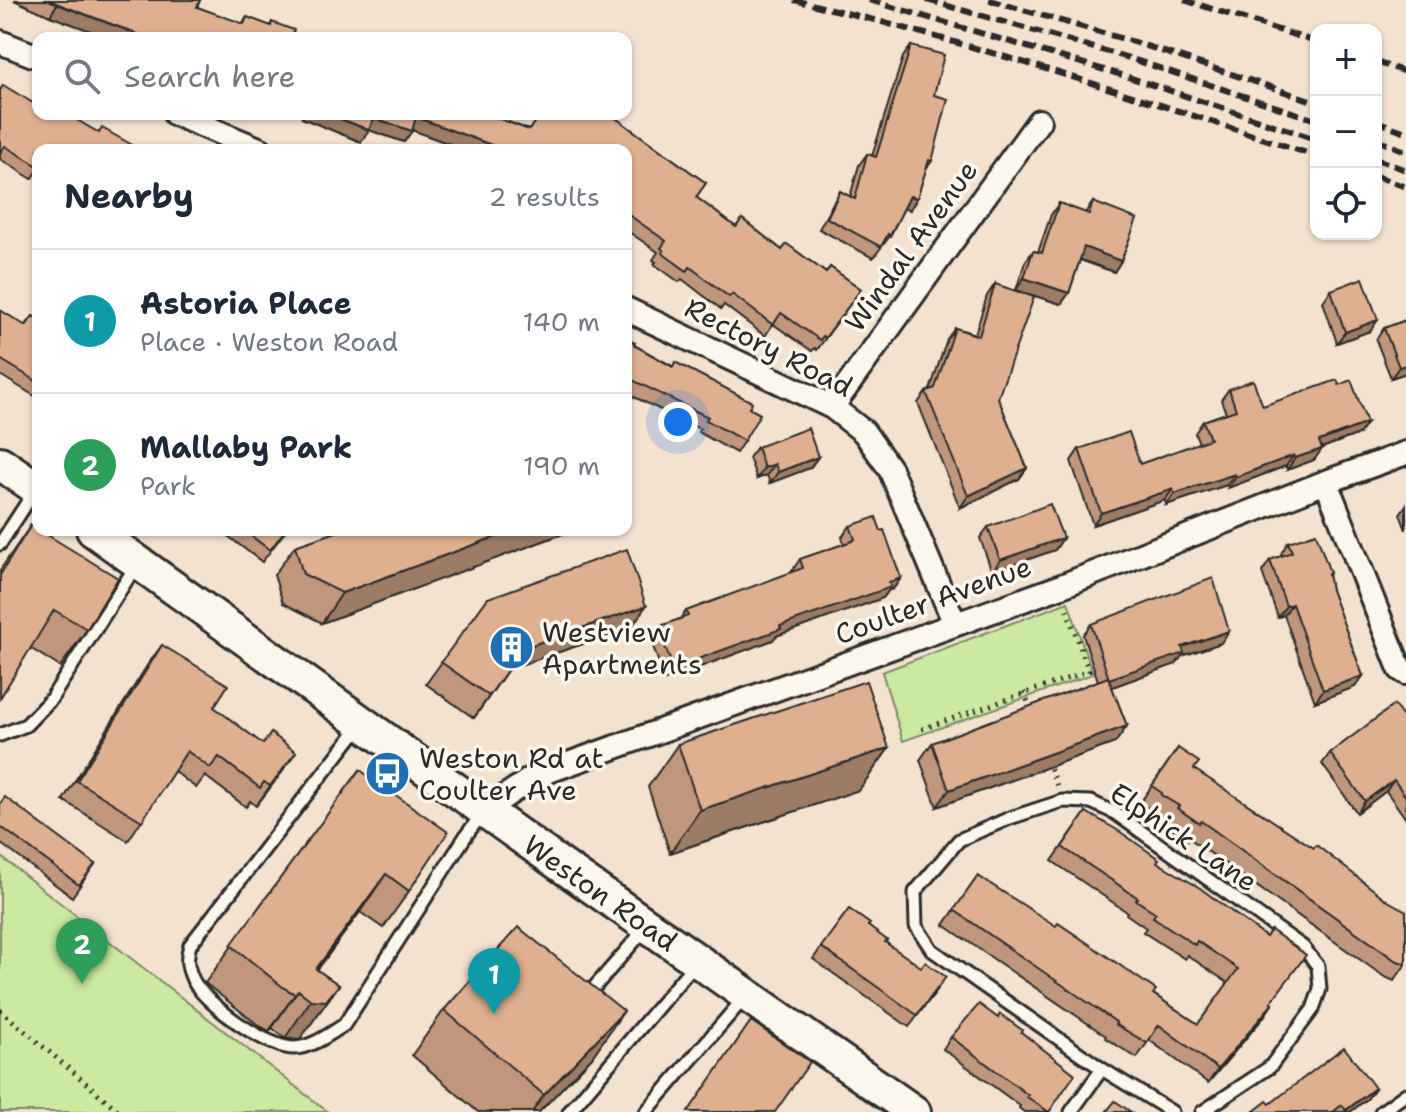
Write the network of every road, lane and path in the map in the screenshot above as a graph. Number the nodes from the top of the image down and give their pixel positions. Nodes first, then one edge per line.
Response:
1 (0, 42) edge
2 (32, 55) edge
3 (189, 120) edge
4 (1039, 121) dead end
5 (247, 144) edge
6 (632, 312) edge
7 (832, 407) junction
8 (1406, 453) edge
9 (0, 463) edge
10 (1326, 482) junction
11 (32, 485) edge
12 (32, 496) edge
13 (101, 536) edge
14 (0, 544) edge
15 (138, 562) junction
16 (1059, 587) junction
17 (955, 624) junction
18 (1406, 673) edge
19 (1024, 692) junction
20 (1034, 719) edge
21 (362, 722) junction
22 (922, 729) dead end
23 (0, 735) edge
24 (1048, 760) edge
25 (1062, 801) junction
26 (485, 810) junction
27 (648, 926) junction
28 (697, 960) junction
29 (747, 995) junction
30 (581, 1003) edge
31 (0, 1010) edge
32 (1102, 1069) junction
33 (1406, 1094) edge
34 (120, 1112) edge
35 (569, 1112) edge
36 (646, 1112) edge
37 (914, 1112) edge
38 (1071, 1112) edge
39 (1172, 1112) edge
40 (1202, 1112) edge
41 (1381, 1112) edge

1 - 2 street
3 - 5 street
4 - 7 street, Windal Avenue
6 - 7 street, Rectory Road
7 - 17 street, Rectory Road
8 - 10 street, Coulter Avenue
9 - 11 main road
10 - 16 street, Coulter Avenue
10 - 18 street
12 - 14 lane
13 - 15 main road, Weston Road
15 - 21 main road, Weston Road
15 - 23 lane
16 - 17 street, Coulter Avenue
16 - 19 path
17 - 26 street, Coulter Avenue
19 - 20 path
19 - 22 path
21 - 26 main road, Weston Road
21 - 26 lane
24 - 25 path
25 - 32 lane, Elphick Lane
25 - 40 lane, Elphick Lane
26 - 27 main road, Weston Road
27 - 28 main road, Weston Road
27 - 30 lane
28 - 29 main road, Weston Road
28 - 35 lane
29 - 36 lane
29 - 37 main road, Weston Road
31 - 34 path
32 - 38 lane
32 - 39 lane, Elphick Lane
33 - 41 lane

